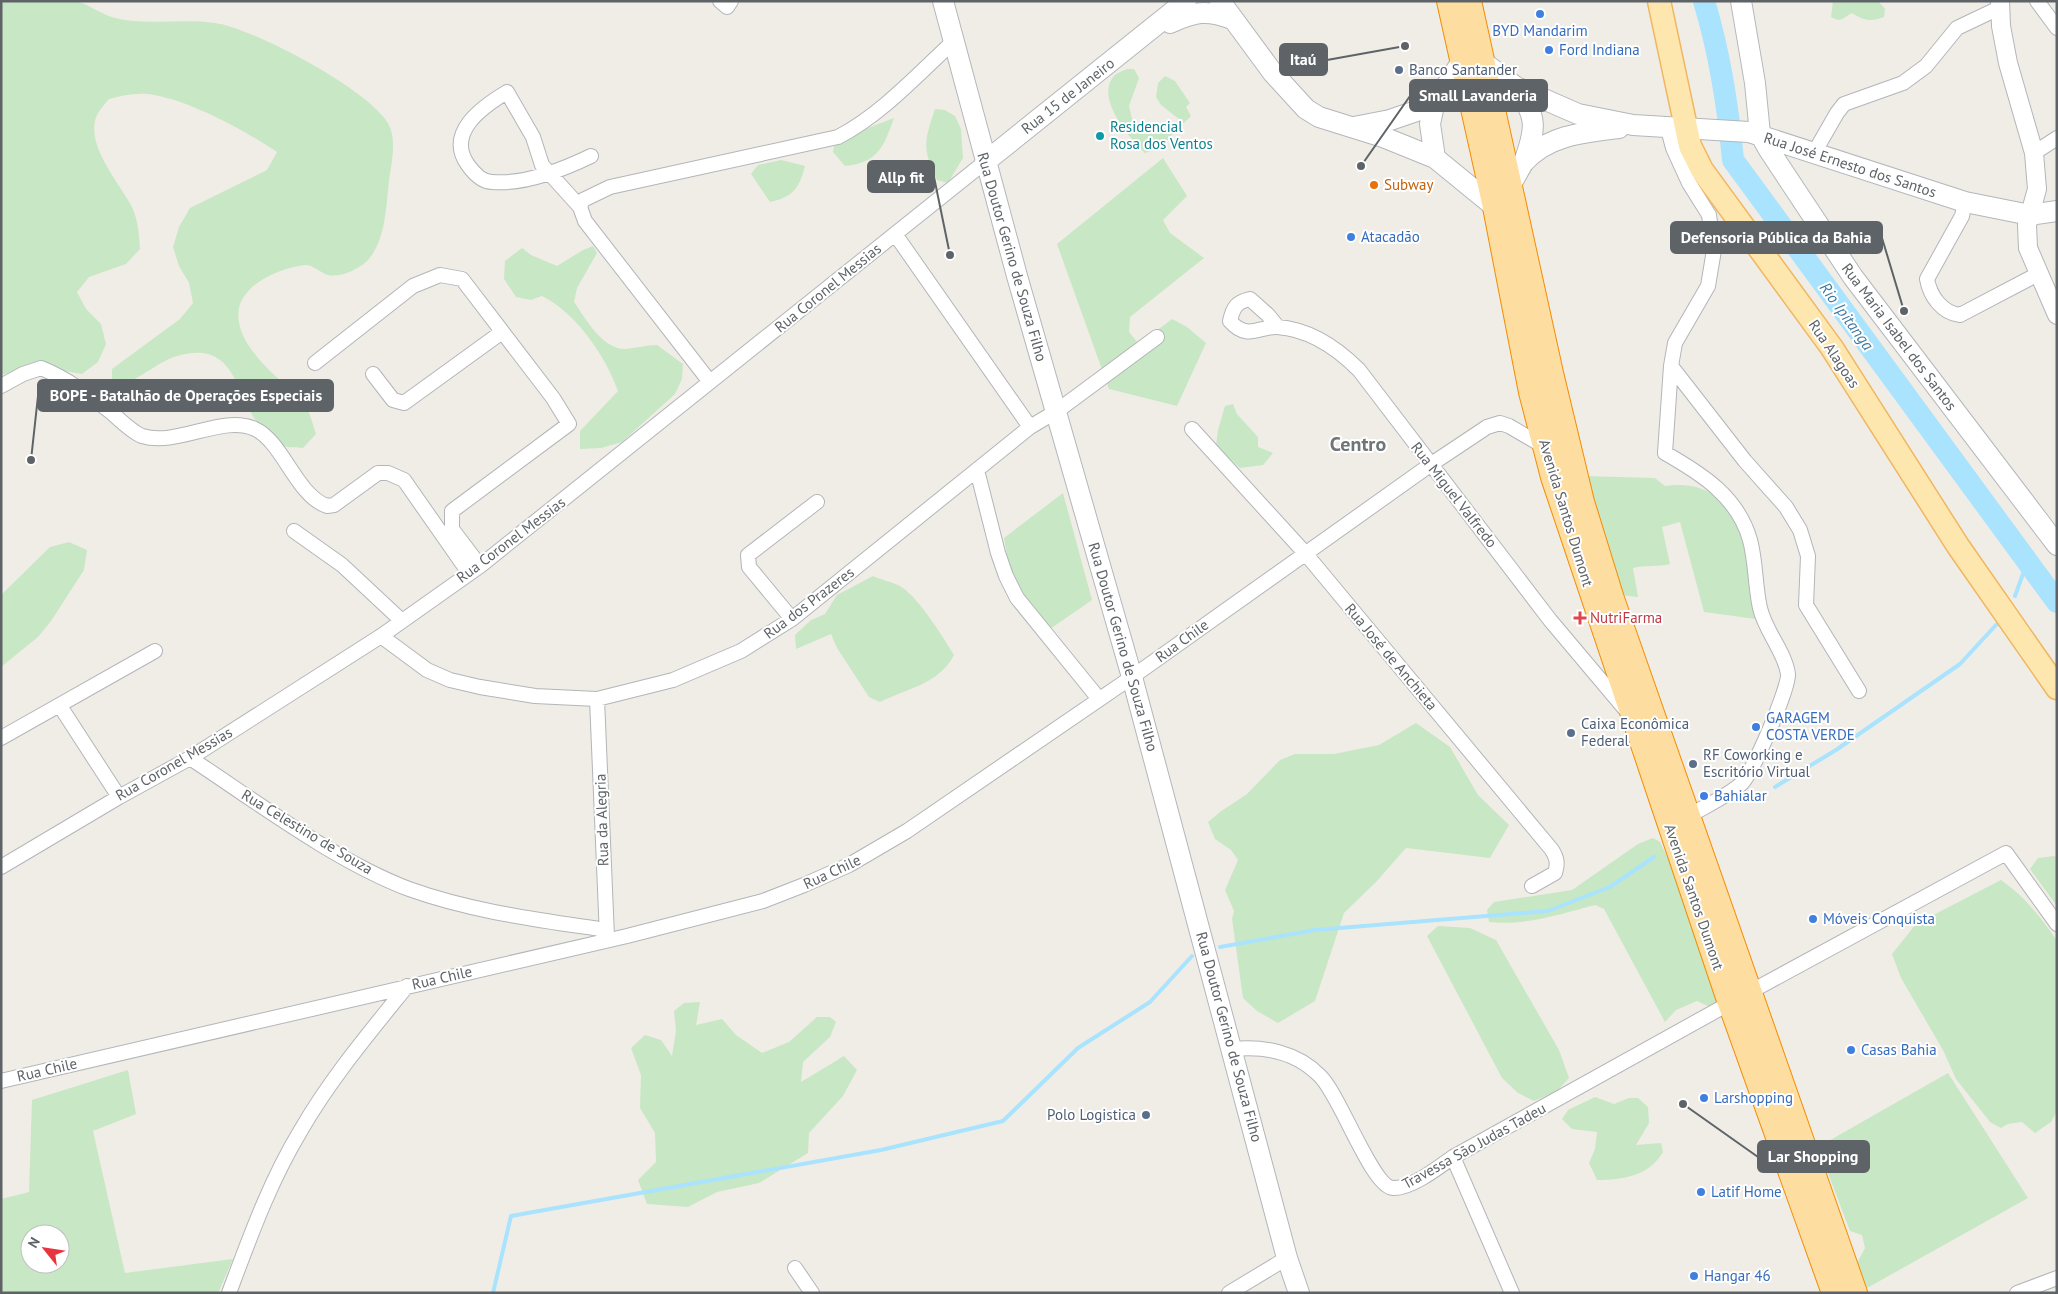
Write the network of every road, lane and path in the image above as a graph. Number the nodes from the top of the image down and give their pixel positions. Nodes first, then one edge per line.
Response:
1 (943, 1) edge
2 (1186, 1) edge
3 (1220, 1) edge
4 (1449, 1) edge
5 (1469, 1) edge
6 (1659, 1) edge
7 (1741, 1) edge
8 (2037, 1) edge
9 (1999, 5) edge
10 (1232, 19) junction
11 (2057, 28) edge
12 (1152, 30) junction
13 (954, 40) junction
14 (1472, 62) junction
15 (1516, 87) junction
16 (1434, 105) junction
17 (1634, 125) junction
18 (1353, 127) junction
19 (1686, 129) junction
20 (1754, 133) junction
21 (2057, 138) edge
22 (1814, 153) junction
23 (2034, 153) junction
24 (591, 156) dead end
25 (1435, 158) junction
26 (985, 162) junction
27 (1524, 162) junction
28 (549, 173) junction
29 (1510, 186) junction
30 (1965, 202) junction
31 (580, 207) junction
32 (1495, 207) junction
33 (2057, 211) edge
34 (2030, 215) junction
35 (896, 234) junction
36 (2038, 274) junction
37 (2057, 315) edge
38 (1276, 326) junction
39 (502, 332) junction
40 (1157, 338) dead end
41 (315, 363) dead end
42 (1671, 366) junction
43 (373, 374) dead end
44 (710, 382) junction
45 (1, 386) edge
46 (1057, 411) junction
47 (1030, 428) junction
48 (1192, 429) dead end
49 (1545, 447) junction
50 (1430, 465) junction
51 (977, 470) junction
52 (817, 502) dead end
53 (452, 511) junction
54 (426, 512) junction
55 (294, 532) dead end
56 (2054, 535) edge
57 (1305, 553) junction
58 (475, 570) junction
59 (792, 619) junction
60 (402, 621) junction
61 (381, 636) junction
62 (155, 651) dead end
63 (1132, 677) junction
64 (2057, 688) edge
65 (1859, 691) dead end
66 (597, 699) junction
67 (1099, 699) junction
68 (60, 706) junction
69 (1634, 719) junction
70 (1, 738) edge
71 (190, 758) junction
72 (120, 797) junction
73 (1689, 816) junction
74 (1, 867) edge
75 (1532, 886) dead end
76 (2057, 924) edge
77 (607, 935) junction
78 (407, 986) junction
79 (1739, 998) junction
80 (1233, 1049) junction
81 (1, 1081) edge
82 (1453, 1157) junction
83 (1287, 1258) junction
84 (795, 1268) dead end
85 (2057, 1278) edge
86 (228, 1293) edge
87 (812, 1293) edge
88 (1230, 1293) edge
89 (1299, 1293) edge
90 (1512, 1293) edge
91 (1834, 1293) edge
92 (1854, 1293) edge
93 (2017, 1293) edge

1 - 13 main road, Rua Doutor Gerino de Souza Filho
2 - 12 main road, Rua 15 de Janeiro
3 - 10 main road
4 - 14 highway, Avenida Santos Dumont
5 - 14 highway, Avenida Santos Dumont
6 - 19 main road, Rua Alagoas
7 - 20 main road, Rua Maria Isabel dos Santos
8 - 11 street
9 - 22 street
9 - 23 street
10 - 12 main road, Rua 15 de Janeiro
10 - 18 main road
12 - 26 main road, Rua 15 de Janeiro
13 - 26 main road, Rua Doutor Gerino de Souza Filho
13 - 31 street
14 - 15 main road, Rua José Ernesto dos Santos
14 - 16 main road
14 - 29 highway, Avenida Santos Dumont
14 - 32 highway, Avenida Santos Dumont
15 - 17 main road, Rua José Ernesto dos Santos
15 - 27 main road
16 - 18 main road
16 - 25 main road
17 - 19 main road, Rua José Ernesto dos Santos
17 - 27 main road, Rua José Ernesto dos Santos
18 - 25 main road
19 - 20 main road, Rua José Ernesto dos Santos
19 - 42 street
19 - 64 main road, Rua Alagoas
20 - 22 main road, Rua José Ernesto dos Santos
20 - 56 main road, Rua Maria Isabel dos Santos
21 - 23 street
22 - 30 main road, Rua José Ernesto dos Santos
23 - 34 street
24 - 28 street
25 - 32 main road
26 - 35 street, Rua Coronel Messias
26 - 46 main road, Rua Doutor Gerino de Souza Filho
27 - 29 main road, Rua José Ernesto dos Santos
28 - 28 street
28 - 31 street
29 - 73 highway, Avenida Santos Dumont
30 - 34 main road, Rua José Ernesto dos Santos
30 - 36 street
31 - 44 street
32 - 49 highway, Avenida Santos Dumont
33 - 34 main road, Rua José Ernesto dos Santos
34 - 36 street
35 - 44 street, Rua Coronel Messias
35 - 47 street
36 - 37 street
38 - 38 street, Rua Miguel Valfredo
38 - 50 street, Rua Miguel Valfredo
39 - 41 street
39 - 43 street
39 - 53 street
40 - 46 street, Rua dos Prazeres
42 - 65 street
42 - 73 street
44 - 58 street, Rua Coronel Messias
45 - 54 street
46 - 47 street, Rua dos Prazeres
46 - 63 main road, Rua Doutor Gerino de Souza Filho
47 - 51 street, Rua dos Prazeres
48 - 57 street, Rua José de Anchieta
49 - 50 street, Rua Chile
49 - 69 highway, Avenida Santos Dumont
50 - 57 street, Rua Chile
50 - 69 street, Rua Miguel Valfredo
51 - 59 street, Rua dos Prazeres
51 - 67 street
52 - 59 street
53 - 54 street
53 - 58 street
54 - 58 street
55 - 60 street
57 - 63 street, Rua Chile
57 - 75 street, Rua José de Anchieta
58 - 60 street, Rua Coronel Messias
59 - 66 street, Rua dos Prazeres
60 - 61 street, Rua Coronel Messias
61 - 66 street, Rua dos Prazeres
61 - 71 street, Rua Coronel Messias
62 - 68 street
63 - 67 street, Rua Chile
63 - 80 main road, Rua Doutor Gerino de Souza Filho
66 - 77 street, Rua da Alegria
67 - 77 street, Rua Chile
68 - 70 street
68 - 72 street
69 - 79 highway, Avenida Santos Dumont
71 - 72 street, Rua Coronel Messias
71 - 77 street, Rua Celestino de Souza
72 - 74 street, Rua Coronel Messias
73 - 79 highway, Avenida Santos Dumont
76 - 79 street, Travessa São Judas Tadeu
77 - 78 street, Rua Chile
78 - 81 street, Rua Chile
78 - 86 street
79 - 82 street, Travessa São Judas Tadeu
79 - 91 highway, Avenida Santos Dumont
79 - 92 highway, Avenida Santos Dumont
80 - 82 street, Travessa São Judas Tadeu
80 - 83 main road, Rua Doutor Gerino de Souza Filho
82 - 90 street
83 - 88 street
83 - 89 main road, Rua Doutor Gerino de Souza Filho
84 - 87 street
85 - 93 street

